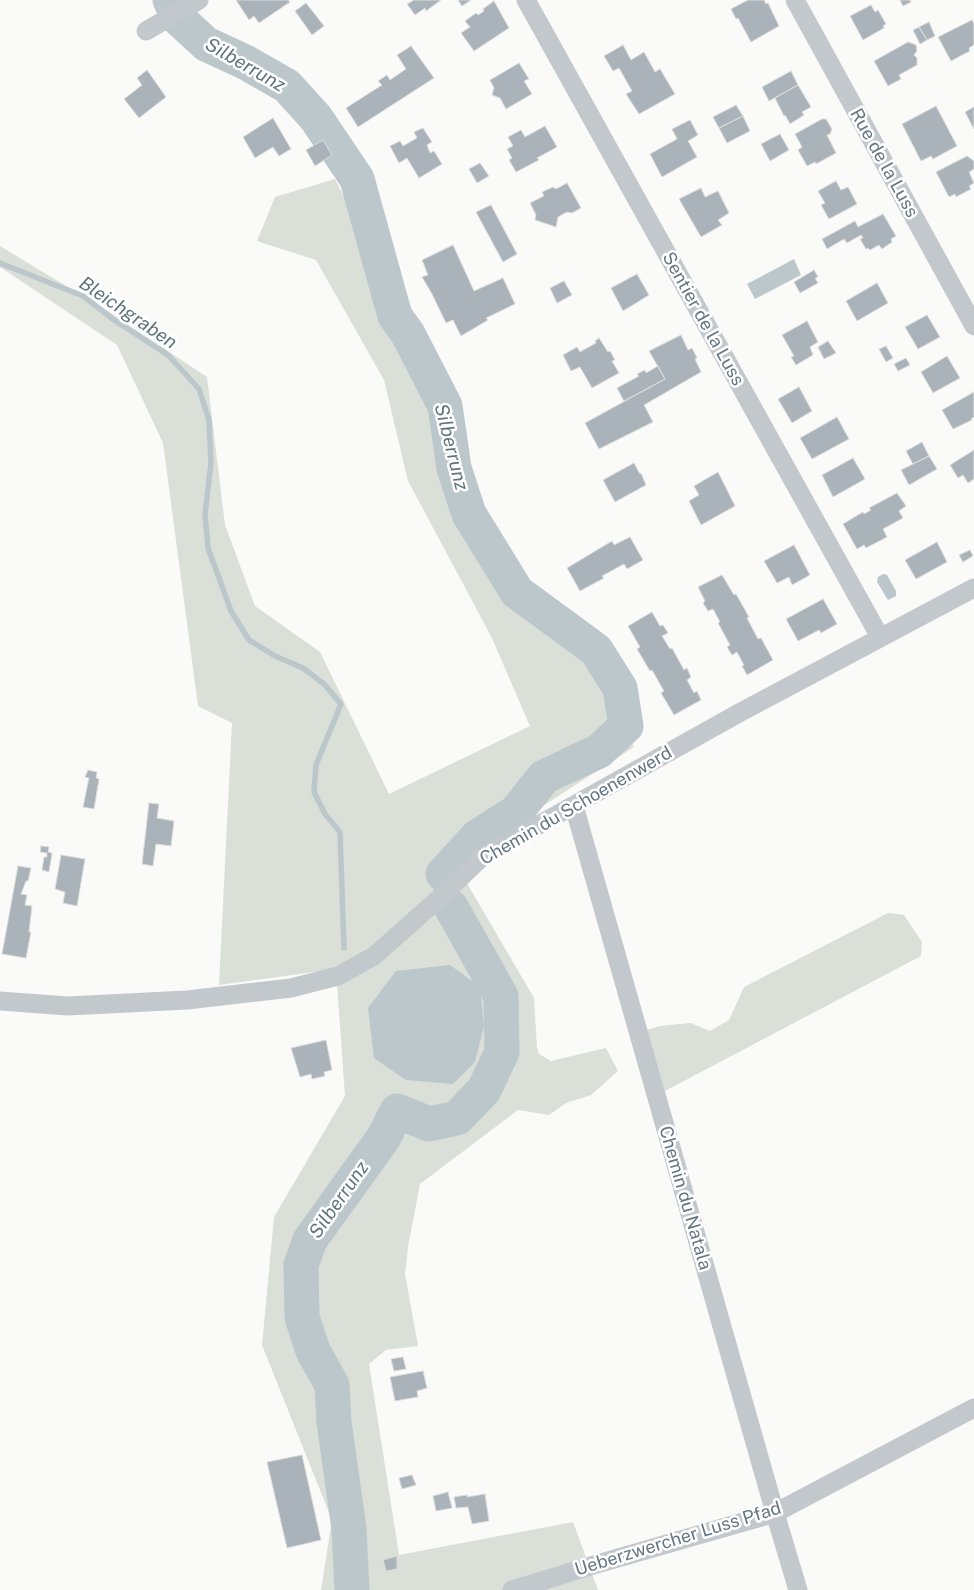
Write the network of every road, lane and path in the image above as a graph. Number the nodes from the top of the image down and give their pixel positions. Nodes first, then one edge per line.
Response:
1 (526, 0) edge
2 (795, 0) edge
3 (195, 3) edge
4 (152, 28) dead end
5 (974, 326) edge
6 (974, 588) edge
7 (880, 637) junction
8 (574, 806) junction
9 (0, 1001) edge
10 (974, 1408) edge
11 (775, 1513) junction
12 (512, 1590) edge
13 (798, 1590) edge

1 - 7 street, Sentier de la Luss
2 - 5 street, Rue de la Luss
3 - 4 street
6 - 7 street, Chemin du Schoenenwerd
7 - 8 street, Chemin du Schoenenwerd
8 - 9 street, Chemin du Schoenenwerd
8 - 11 street, Chemin du Natala
10 - 11 street, Ueberzwercher Luss Pfad
11 - 12 street, Ueberzwercher Luss Pfad
11 - 13 street, Chemin du Natala

